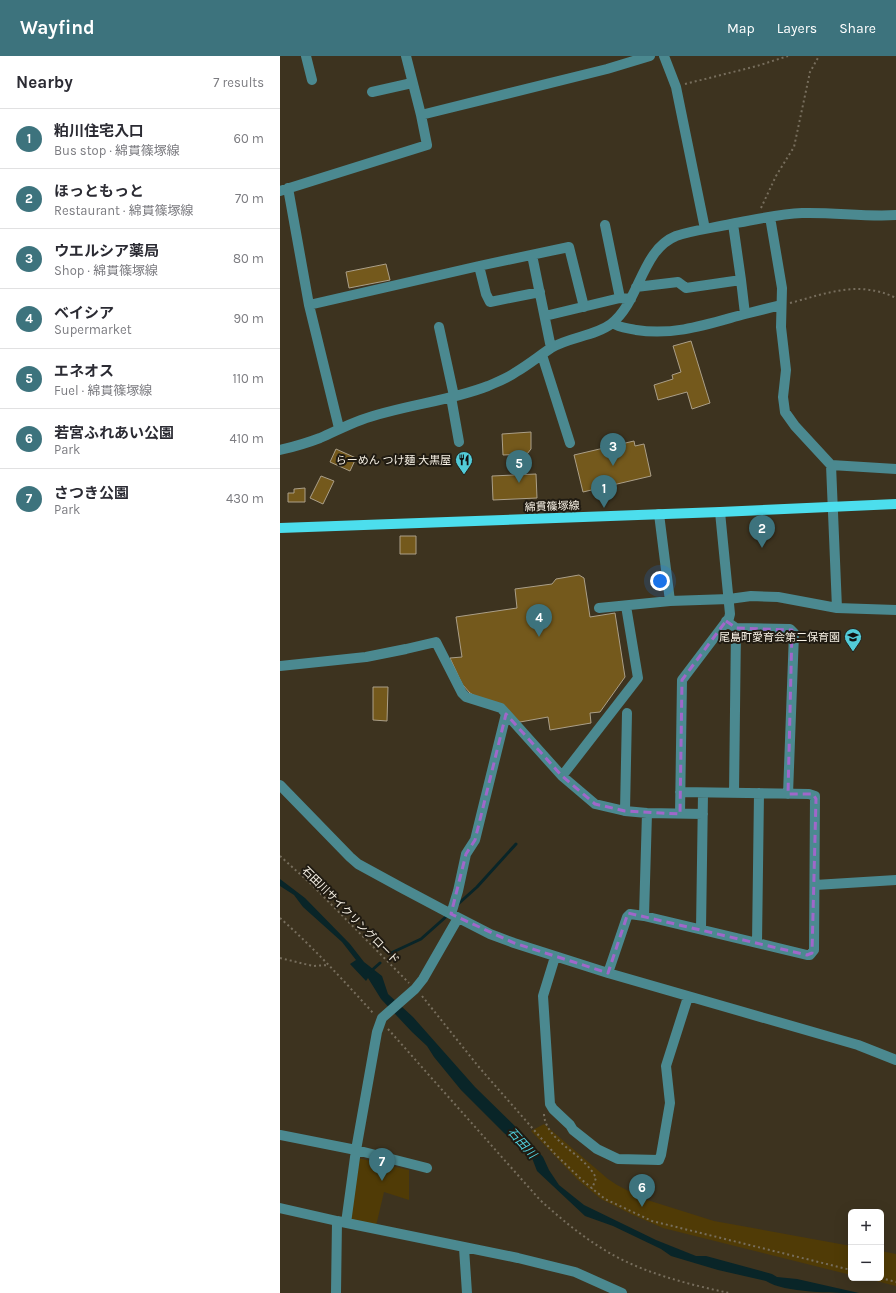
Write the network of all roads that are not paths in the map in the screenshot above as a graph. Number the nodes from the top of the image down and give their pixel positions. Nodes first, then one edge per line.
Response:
1 (306, 56) edge
2 (406, 56) edge
3 (650, 56) edge
4 (664, 56) edge
5 (312, 80) dead end
6 (412, 83) junction
7 (372, 92) dead end
8 (421, 115) junction
9 (284, 190) edge
10 (896, 215) edge
11 (770, 217) junction
12 (733, 224) junction
13 (605, 225) dead end
14 (705, 229) junction
15 (532, 255) junction
16 (479, 266) junction
17 (741, 280) junction
18 (636, 287) junction
19 (540, 292) junction
20 (620, 298) junction
21 (631, 299) junction
22 (309, 305) junction
23 (781, 305) junction
24 (584, 307) junction
25 (745, 314) junction
26 (545, 316) junction
27 (613, 323) junction
28 (439, 327) dead end
29 (551, 348) junction
30 (542, 355) junction
31 (452, 396) junction
32 (339, 428) junction
33 (459, 442) dead end
34 (570, 443) dead end
35 (280, 450) edge
36 (831, 465) junction
37 (896, 469) edge
38 (896, 504) edge
39 (832, 507) junction
40 (720, 512) junction
41 (659, 514) junction
42 (280, 528) edge
43 (729, 599) junction
44 (670, 601) junction
45 (626, 606) junction
46 (599, 608) dead end
47 (836, 608) junction
48 (896, 610) edge
49 (726, 621) junction
50 (736, 628) junction
51 (280, 666) edge
52 (627, 713) dead end
53 (506, 714) junction
54 (562, 776) junction
55 (280, 785) edge
56 (680, 792) junction
57 (703, 793) junction
58 (734, 793) junction
59 (759, 793) junction
60 (788, 794) junction
61 (625, 811) junction
62 (647, 813) junction
63 (680, 814) junction
64 (703, 814) junction
65 (896, 880) edge
66 (815, 885) junction
67 (454, 916) junction
68 (644, 916) junction
69 (701, 929) junction
70 (758, 942) junction
71 (555, 957) junction
72 (608, 973) junction
73 (688, 997) junction
74 (896, 1060) edge
75 (280, 1134) edge
76 (356, 1150) junction
77 (427, 1168) dead end
78 (280, 1208) edge
79 (341, 1222) junction
80 (464, 1248) junction
81 (336, 1293) edge
82 (466, 1293) edge
83 (622, 1293) edge

1 - 5 street
2 - 6 street
3 - 8 street
4 - 14 street
6 - 7 street
6 - 8 street
8 - 9 street
9 - 22 street
10 - 11 street
11 - 12 street
11 - 23 street
12 - 14 street
12 - 17 street
13 - 20 street
14 - 18 street
15 - 16 street
15 - 19 street
15 - 24 street
16 - 19 street
16 - 22 street
17 - 18 street
17 - 25 street
18 - 21 street
19 - 26 street
20 - 21 street
20 - 24 street
21 - 27 street
22 - 32 street
23 - 25 street
23 - 36 street
24 - 26 street
25 - 27 street
26 - 29 street
27 - 29 street
28 - 31 street
29 - 30 street
30 - 31 street
30 - 34 street
31 - 32 street
31 - 33 street
32 - 35 street
36 - 37 street
36 - 39 street
38 - 39 main road, 綿貫篠塚線
39 - 40 main road, 綿貫篠塚線
39 - 47 street
40 - 41 main road, 綿貫篠塚線
40 - 43 street
41 - 42 main road, 綿貫篠塚線
41 - 44 street
43 - 44 street
43 - 47 street
43 - 49 street
44 - 45 street
45 - 46 street
45 - 54 street
47 - 48 street
49 - 50 street
49 - 56 street
50 - 58 street
50 - 60 street
51 - 53 street
52 - 61 street
53 - 54 street
53 - 67 street
54 - 61 street
55 - 67 street
56 - 57 street
56 - 63 street
57 - 58 street
57 - 64 street
58 - 59 street
59 - 60 street
59 - 70 street
60 - 66 street
61 - 62 street
62 - 63 street
62 - 68 street
63 - 64 street
64 - 69 street
65 - 66 street
66 - 70 street
67 - 71 street
67 - 76 street
68 - 69 street
68 - 72 street
69 - 70 street
71 - 72 street
71 - 73 street
72 - 73 street
73 - 74 street
75 - 76 street
76 - 77 street
76 - 79 street
78 - 79 street
79 - 80 street
79 - 81 street
80 - 82 street
80 - 83 street

